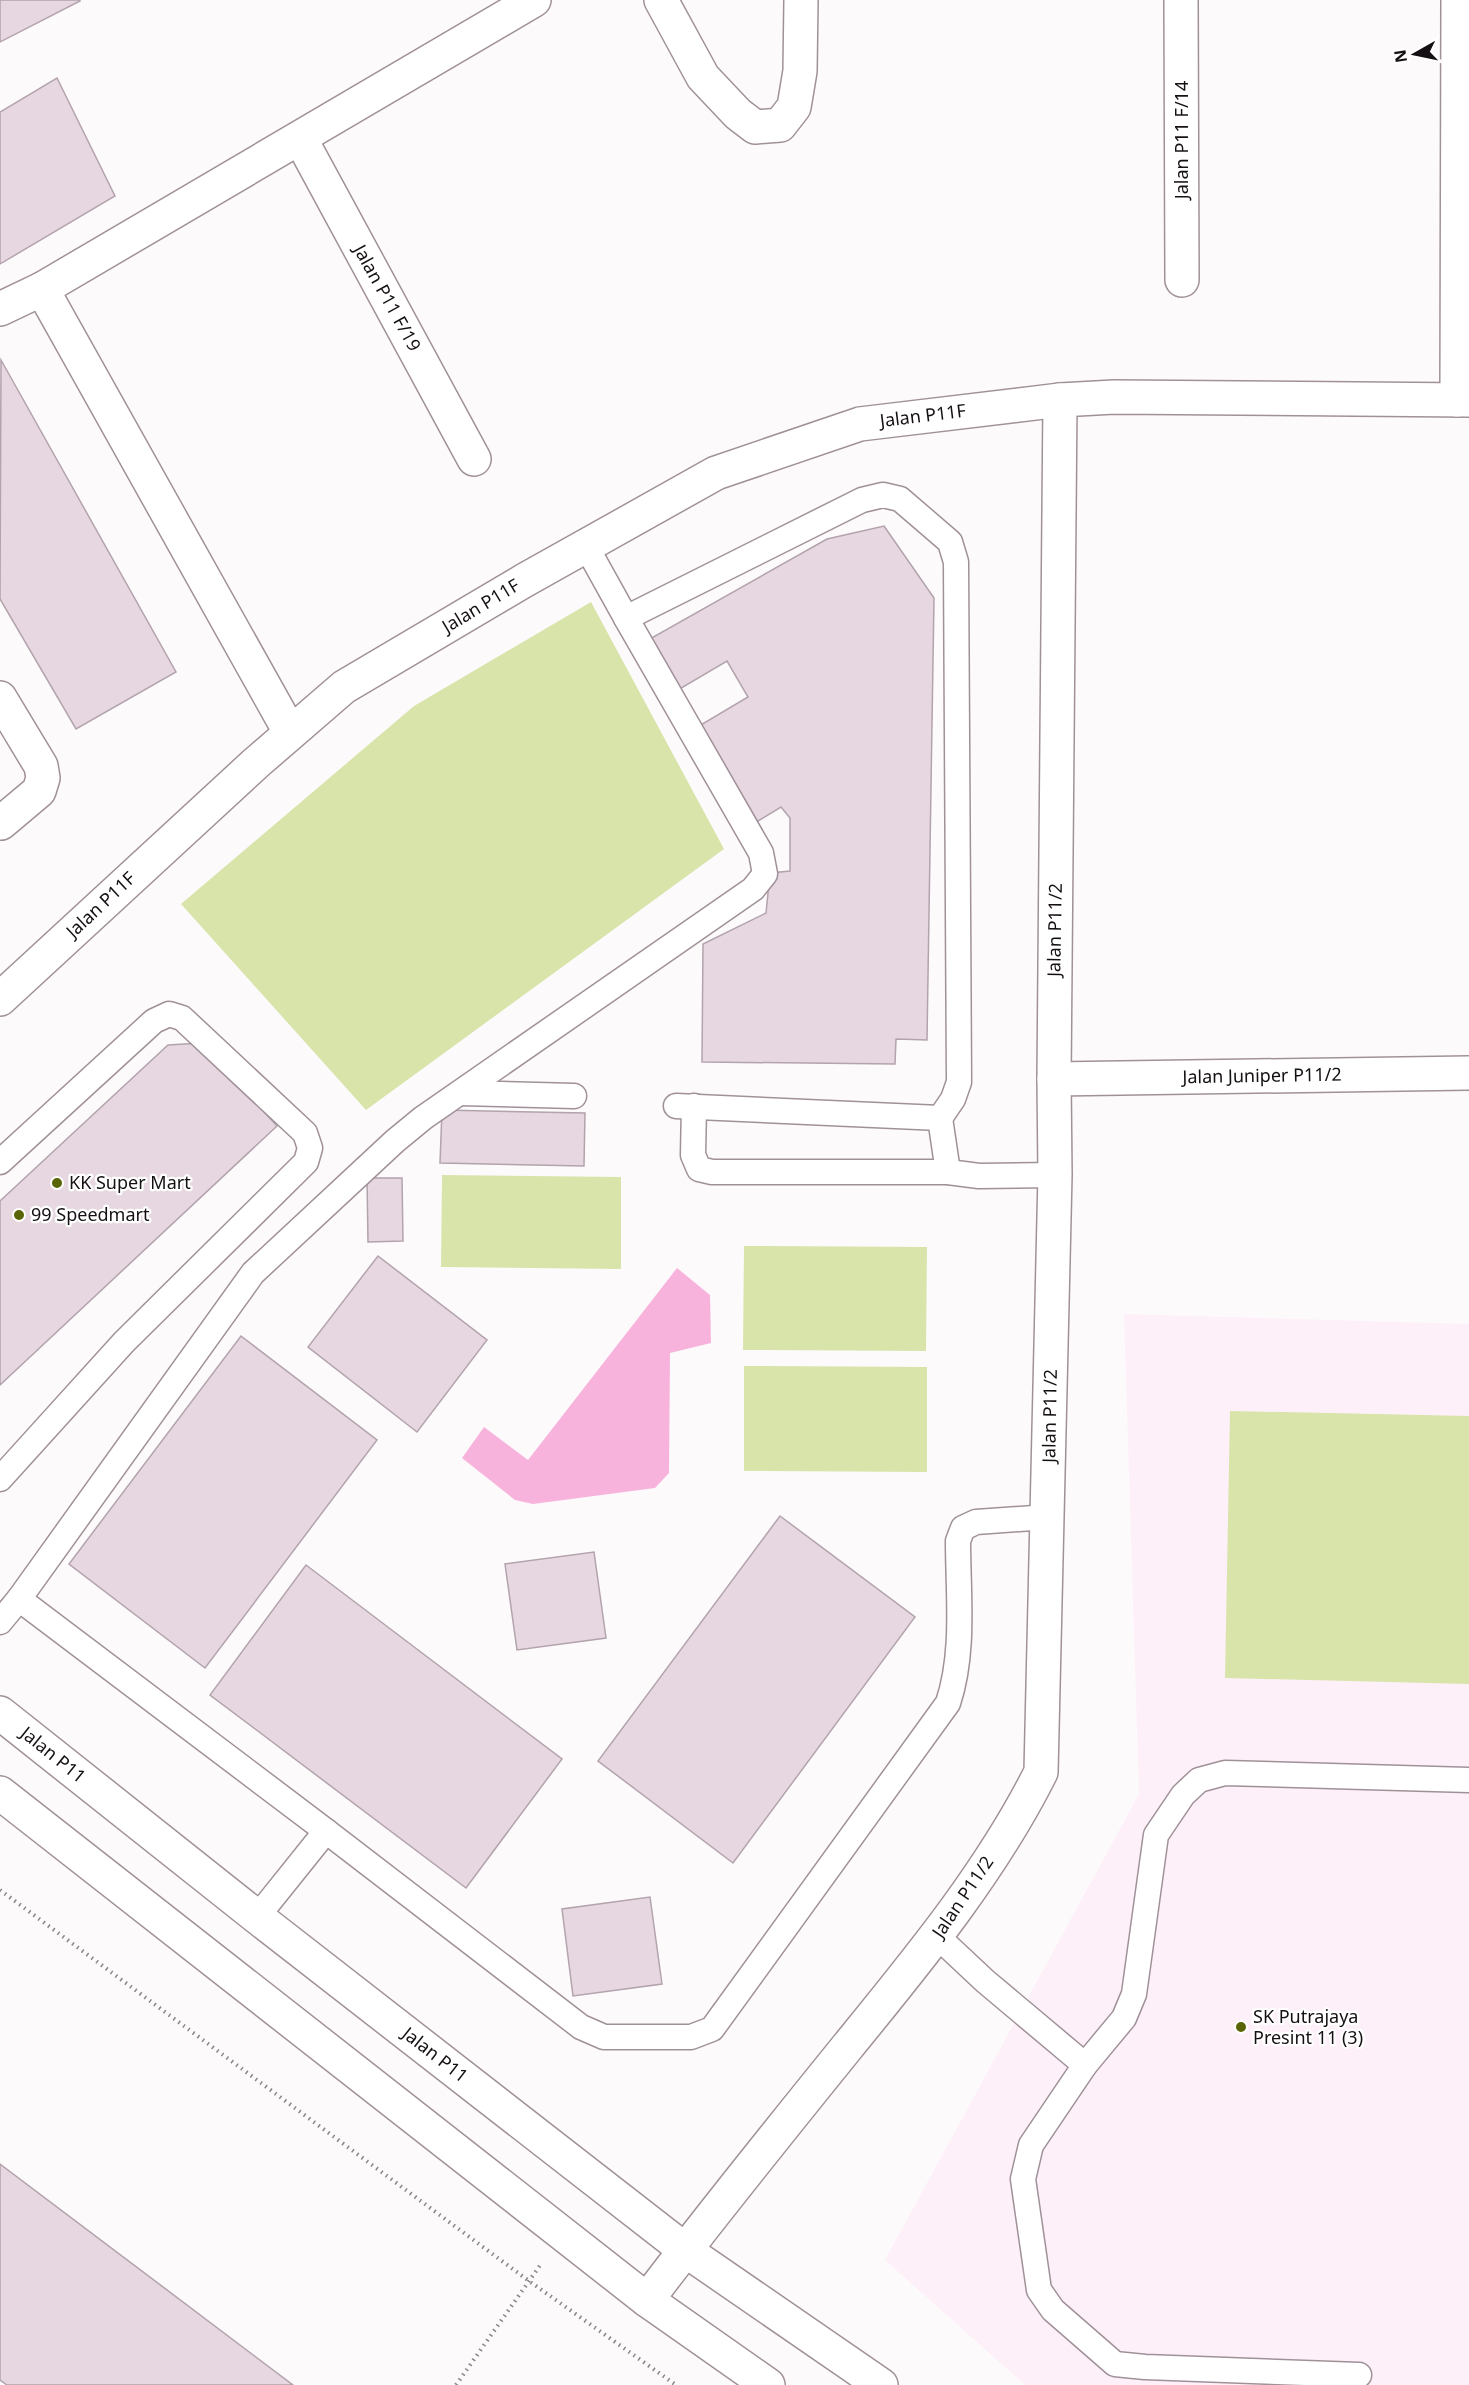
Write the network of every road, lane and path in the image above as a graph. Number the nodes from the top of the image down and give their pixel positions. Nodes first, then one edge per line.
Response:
1 (534, 0) edge
2 (661, 0) edge
3 (801, 0) edge
4 (1181, 0) edge
5 (1458, 0) edge
6 (495, 10) edge
7 (300, 138) junction
8 (1182, 280) dead end
9 (42, 290) junction
10 (0, 309) edge
11 (1060, 400) junction
12 (1463, 400) edge
13 (474, 459) dead end
14 (586, 546) junction
15 (626, 618) junction
16 (0, 698) edge
17 (290, 732) junction
18 (1, 823) edge
19 (0, 999) edge
20 (1469, 1073) edge
21 (1054, 1079) junction
22 (461, 1092) junction
23 (574, 1096) dead end
24 (940, 1118) junction
25 (5, 1148) edge
26 (948, 1172) junction
27 (1055, 1175) junction
28 (0, 1479) edge
29 (1048, 1517) junction
30 (19, 1599) junction
31 (0, 1622) edge
32 (0, 1713) edge
33 (1469, 1780) edge
34 (0, 1793) edge
35 (326, 1831) junction
36 (0, 1890) edge
37 (257, 1917) junction
38 (937, 1936) junction
39 (1084, 2065) junction
40 (562, 2234) junction
41 (685, 2250) junction
42 (529, 2281) junction
43 (647, 2300) junction
44 (1359, 2375) dead end
45 (456, 2385) edge
46 (676, 2385) edge
47 (768, 2385) edge
48 (881, 2385) edge

1 - 6 street
2 - 3 street
4 - 8 street, Jalan P11 F/14
5 - 12 street
6 - 7 street
7 - 9 street
7 - 13 street, Jalan P11 F/19
9 - 10 street
9 - 17 street
11 - 12 street, Jalan P11F
11 - 14 street, Jalan P11F
11 - 21 street, Jalan P11/2
14 - 15 lane
14 - 17 street, Jalan P11F
15 - 22 lane
15 - 24 lane
16 - 18 street
17 - 19 street, Jalan P11F
20 - 21 street, Jalan Juniper P11/2
21 - 27 street, Jalan P11/2
22 - 23 lane
22 - 30 lane
24 - 26 lane
24 - 26 lane
25 - 28 lane
26 - 27 lane
27 - 29 street, Jalan P11/2
29 - 35 lane
29 - 38 street, Jalan P11/2
30 - 31 lane
30 - 35 lane
32 - 37 street, Jalan P11
33 - 39 lane
34 - 40 street
35 - 37 lane
36 - 42 path
37 - 41 street, Jalan P11
38 - 39 lane
38 - 41 street, Jalan P11/2
39 - 44 lane
40 - 42 path
40 - 43 street
41 - 43 street, Jalan P11/2
41 - 48 street, Jalan P11
42 - 45 path
42 - 46 path
43 - 47 street

